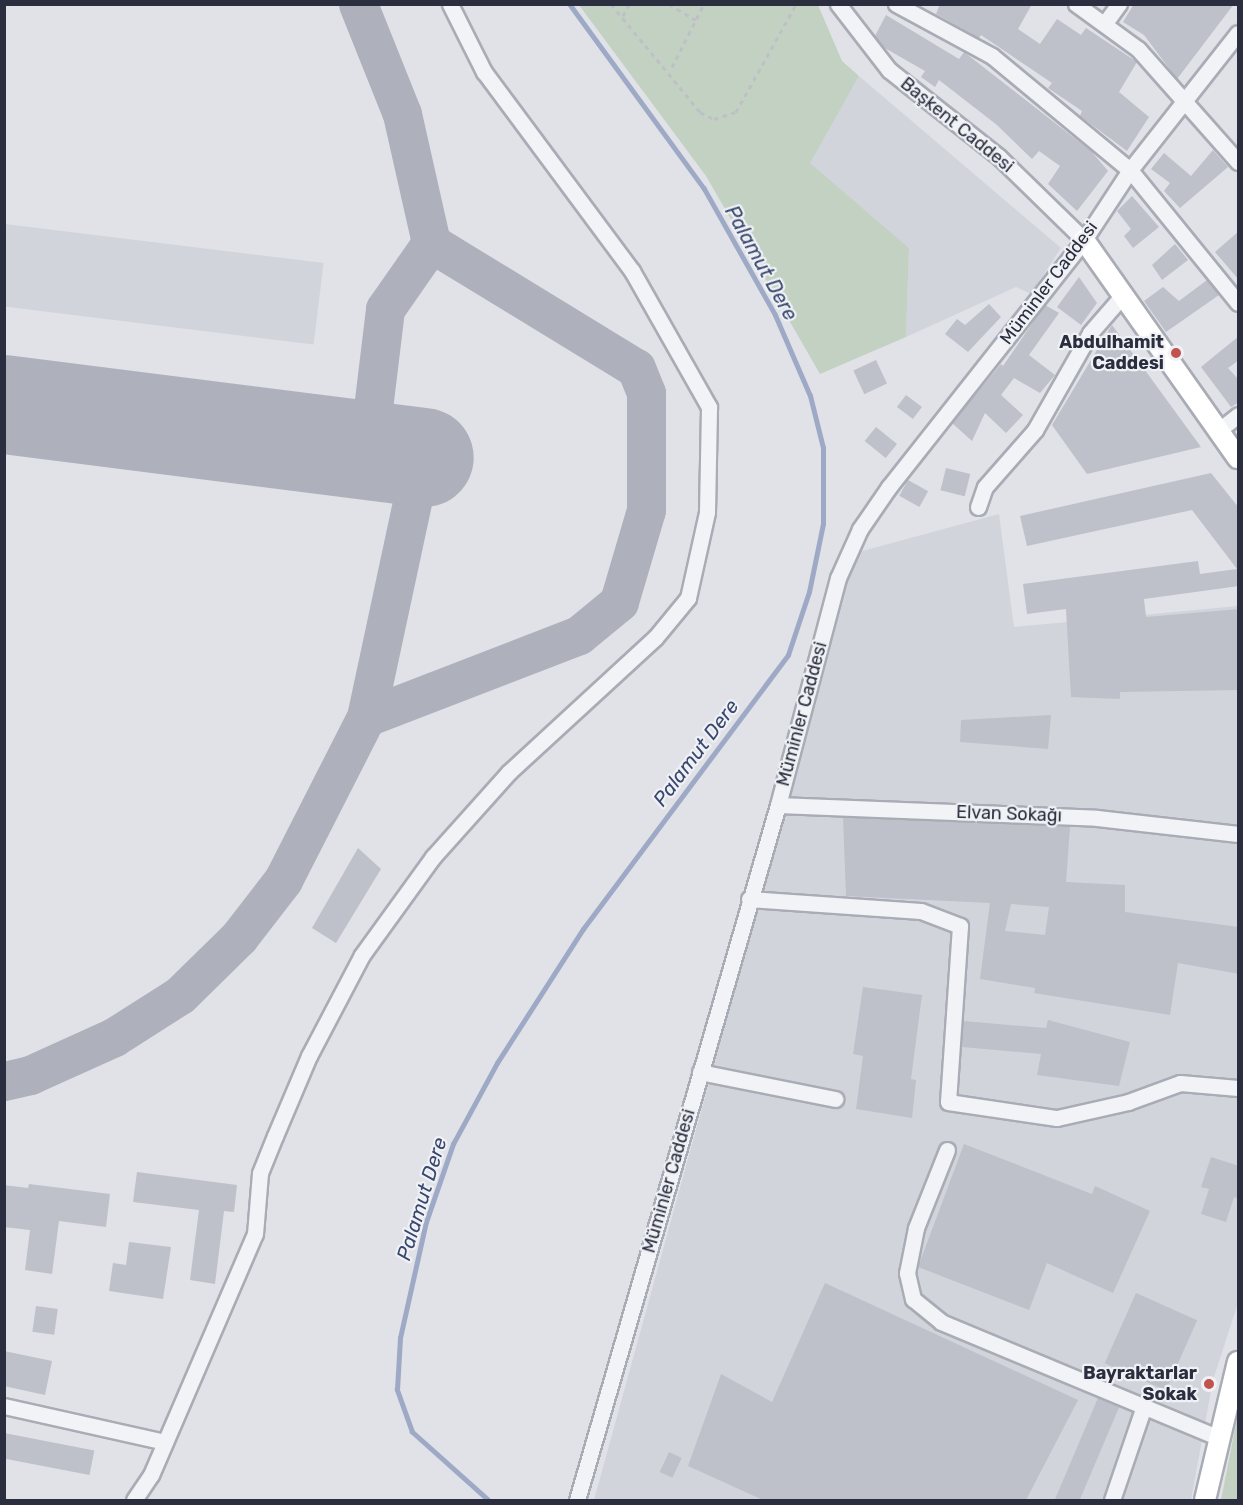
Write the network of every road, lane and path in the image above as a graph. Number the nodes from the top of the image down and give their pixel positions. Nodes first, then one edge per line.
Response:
1 (450, 4) edge
2 (611, 4) edge
3 (629, 4) edge
4 (669, 4) edge
5 (704, 4) edge
6 (796, 4) edge
7 (838, 4) edge
8 (896, 4) edge
9 (1076, 4) edge
10 (1119, 4) edge
11 (918, 8) edge
12 (622, 17) junction
13 (696, 20) junction
14 (1105, 23) junction
15 (1239, 33) edge
16 (672, 67) dead end
17 (1185, 100) junction
18 (1239, 162) edge
19 (1130, 170) junction
20 (1084, 240) junction
21 (1123, 295) junction
22 (1239, 303) edge
23 (1239, 415) edge
24 (1219, 430) junction
25 (1239, 458) edge
26 (978, 507) dead end
27 (778, 805) junction
28 (1239, 834) edge
29 (749, 899) junction
30 (700, 1072) junction
31 (1239, 1088) edge
32 (835, 1099) dead end
33 (947, 1150) dead end
34 (1239, 1362) edge
35 (4, 1406) edge
36 (1144, 1406) junction
37 (1219, 1438) junction
38 (165, 1442) junction
39 (134, 1500) edge
40 (577, 1500) edge
41 (1112, 1500) edge
42 (1205, 1500) edge

1 - 38 street
2 - 12 path
3 - 12 path
4 - 13 path
5 - 13 path
6 - 12 path
7 - 20 street, Başkent Caddesi
8 - 11 street
9 - 14 street
10 - 14 street
11 - 19 street
13 - 16 path
14 - 17 street
15 - 17 street, Müminler Caddesi
17 - 18 street
17 - 19 street, Müminler Caddesi
19 - 20 street, Müminler Caddesi
19 - 22 street
20 - 21 main road
20 - 27 street, Müminler Caddesi
21 - 24 main road
21 - 26 street
23 - 24 street
24 - 25 main road
27 - 28 street, Elvan Sokağı
27 - 29 street, Müminler Caddesi
29 - 30 street, Müminler Caddesi
29 - 31 street
30 - 32 street
30 - 40 street, Müminler Caddesi
33 - 36 street
34 - 37 main road
35 - 38 street
36 - 37 street
36 - 41 street
37 - 42 main road
38 - 39 street

